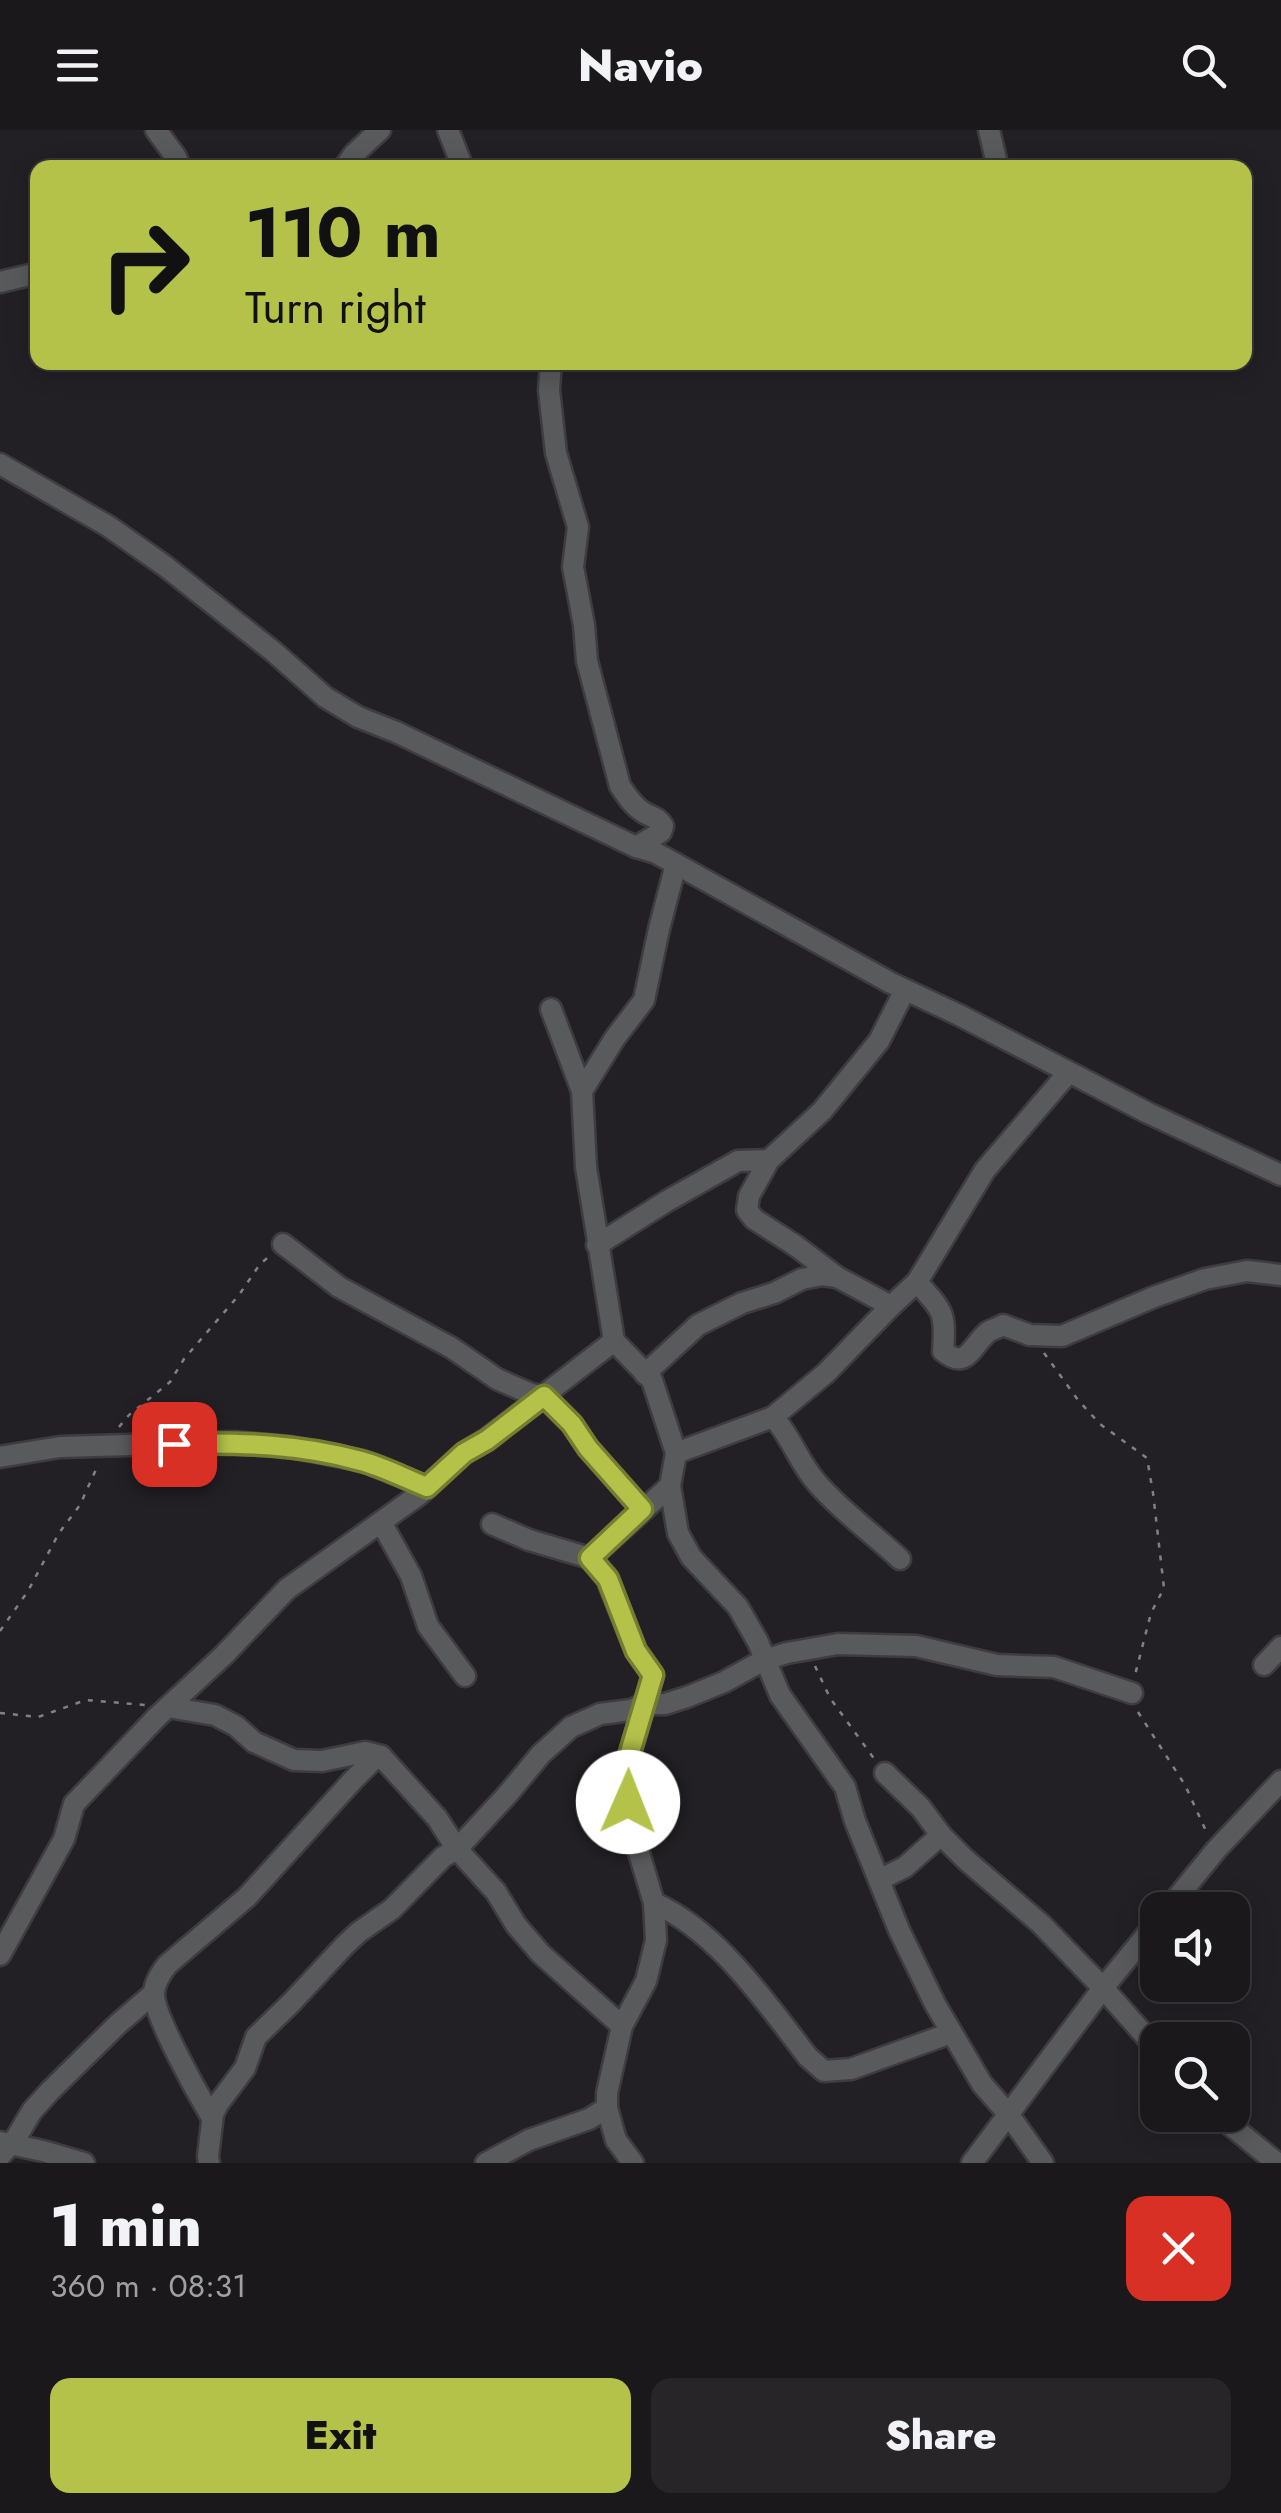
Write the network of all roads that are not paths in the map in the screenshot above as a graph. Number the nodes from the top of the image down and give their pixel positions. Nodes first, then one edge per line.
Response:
1 (156, 130) edge
2 (380, 130) edge
3 (448, 130) edge
4 (989, 130) edge
5 (177, 160) edge
6 (350, 160) edge
7 (461, 160) edge
8 (996, 160) edge
9 (30, 274) edge
10 (0, 282) edge
11 (550, 370) edge
12 (0, 464) edge
13 (636, 847) junction
14 (676, 864) junction
15 (905, 990) junction
16 (551, 1008) dead end
17 (1068, 1073) junction
18 (582, 1091) junction
19 (770, 1160) junction
20 (1281, 1175) edge
21 (283, 1244) road end
22 (597, 1245) junction
23 (1281, 1275) edge
24 (837, 1277) junction
25 (917, 1282) junction
26 (891, 1306) junction
27 (614, 1341) junction
28 (646, 1374) junction
29 (544, 1396) junction
30 (773, 1417) junction
31 (676, 1453) junction
32 (0, 1457) edge
33 (670, 1486) junction
34 (427, 1487) junction
35 (642, 1509) junction
36 (382, 1522) junction
37 (492, 1524) dead end
38 (590, 1558) junction
39 (900, 1559) dead end
40 (1281, 1647) edge
41 (764, 1660) junction
42 (1264, 1665) dead end
43 (465, 1676) dead end
44 (1132, 1694) road end
45 (644, 1704) junction
46 (168, 1707) junction
47 (382, 1756) junction
48 (885, 1773) road end
49 (1281, 1780) edge
50 (940, 1834) junction
51 (457, 1848) junction
52 (879, 1880) junction
53 (1182, 1892) edge
54 (654, 1903) junction
55 (1140, 1944) edge
56 (0, 1955) edge
57 (1103, 1988) junction
58 (154, 1993) junction
59 (622, 2026) junction
60 (1140, 2030) edge
61 (951, 2033) junction
62 (607, 2108) junction
63 (1009, 2115) junction
64 (212, 2118) junction
65 (1239, 2132) edge
66 (4, 2147) edge
67 (207, 2161) edge
68 (84, 2163) edge
69 (486, 2163) edge
70 (633, 2163) edge
71 (972, 2163) edge
72 (1043, 2163) edge
73 (1277, 2163) edge

1 - 5 street
2 - 6 street
3 - 7 street
4 - 8 street
9 - 10 street
11 - 13 street
12 - 13 street
13 - 14 street
14 - 15 street
14 - 18 street
15 - 17 street
15 - 19 street
16 - 18 street
17 - 20 street
17 - 25 street
18 - 22 street
19 - 22 street
19 - 24 street
21 - 29 street
22 - 27 street
23 - 25 street
24 - 26 street
24 - 28 street
25 - 26 street
26 - 30 street
27 - 28 street
27 - 29 street
28 - 31 street
29 - 34 street
29 - 35 street
30 - 31 street
30 - 39 street
31 - 33 street
32 - 34 street
33 - 35 street
33 - 41 street
34 - 36 street
35 - 38 street
36 - 43 street
36 - 46 street
37 - 38 street
38 - 45 street
40 - 42 street
41 - 44 street
41 - 45 street
41 - 52 street
45 - 51 street
45 - 54 street
46 - 47 street
46 - 56 street
47 - 51 street
47 - 58 street
48 - 50 street
49 - 53 street
50 - 52 street
50 - 57 street
51 - 59 street
51 - 64 street
52 - 61 street
54 - 59 street
54 - 61 street
55 - 57 street
57 - 60 street
57 - 63 street
58 - 64 street
58 - 66 street
59 - 62 street
61 - 63 street
62 - 69 street
62 - 70 street
63 - 71 street
63 - 72 street
64 - 67 street
65 - 73 street
66 - 68 street

